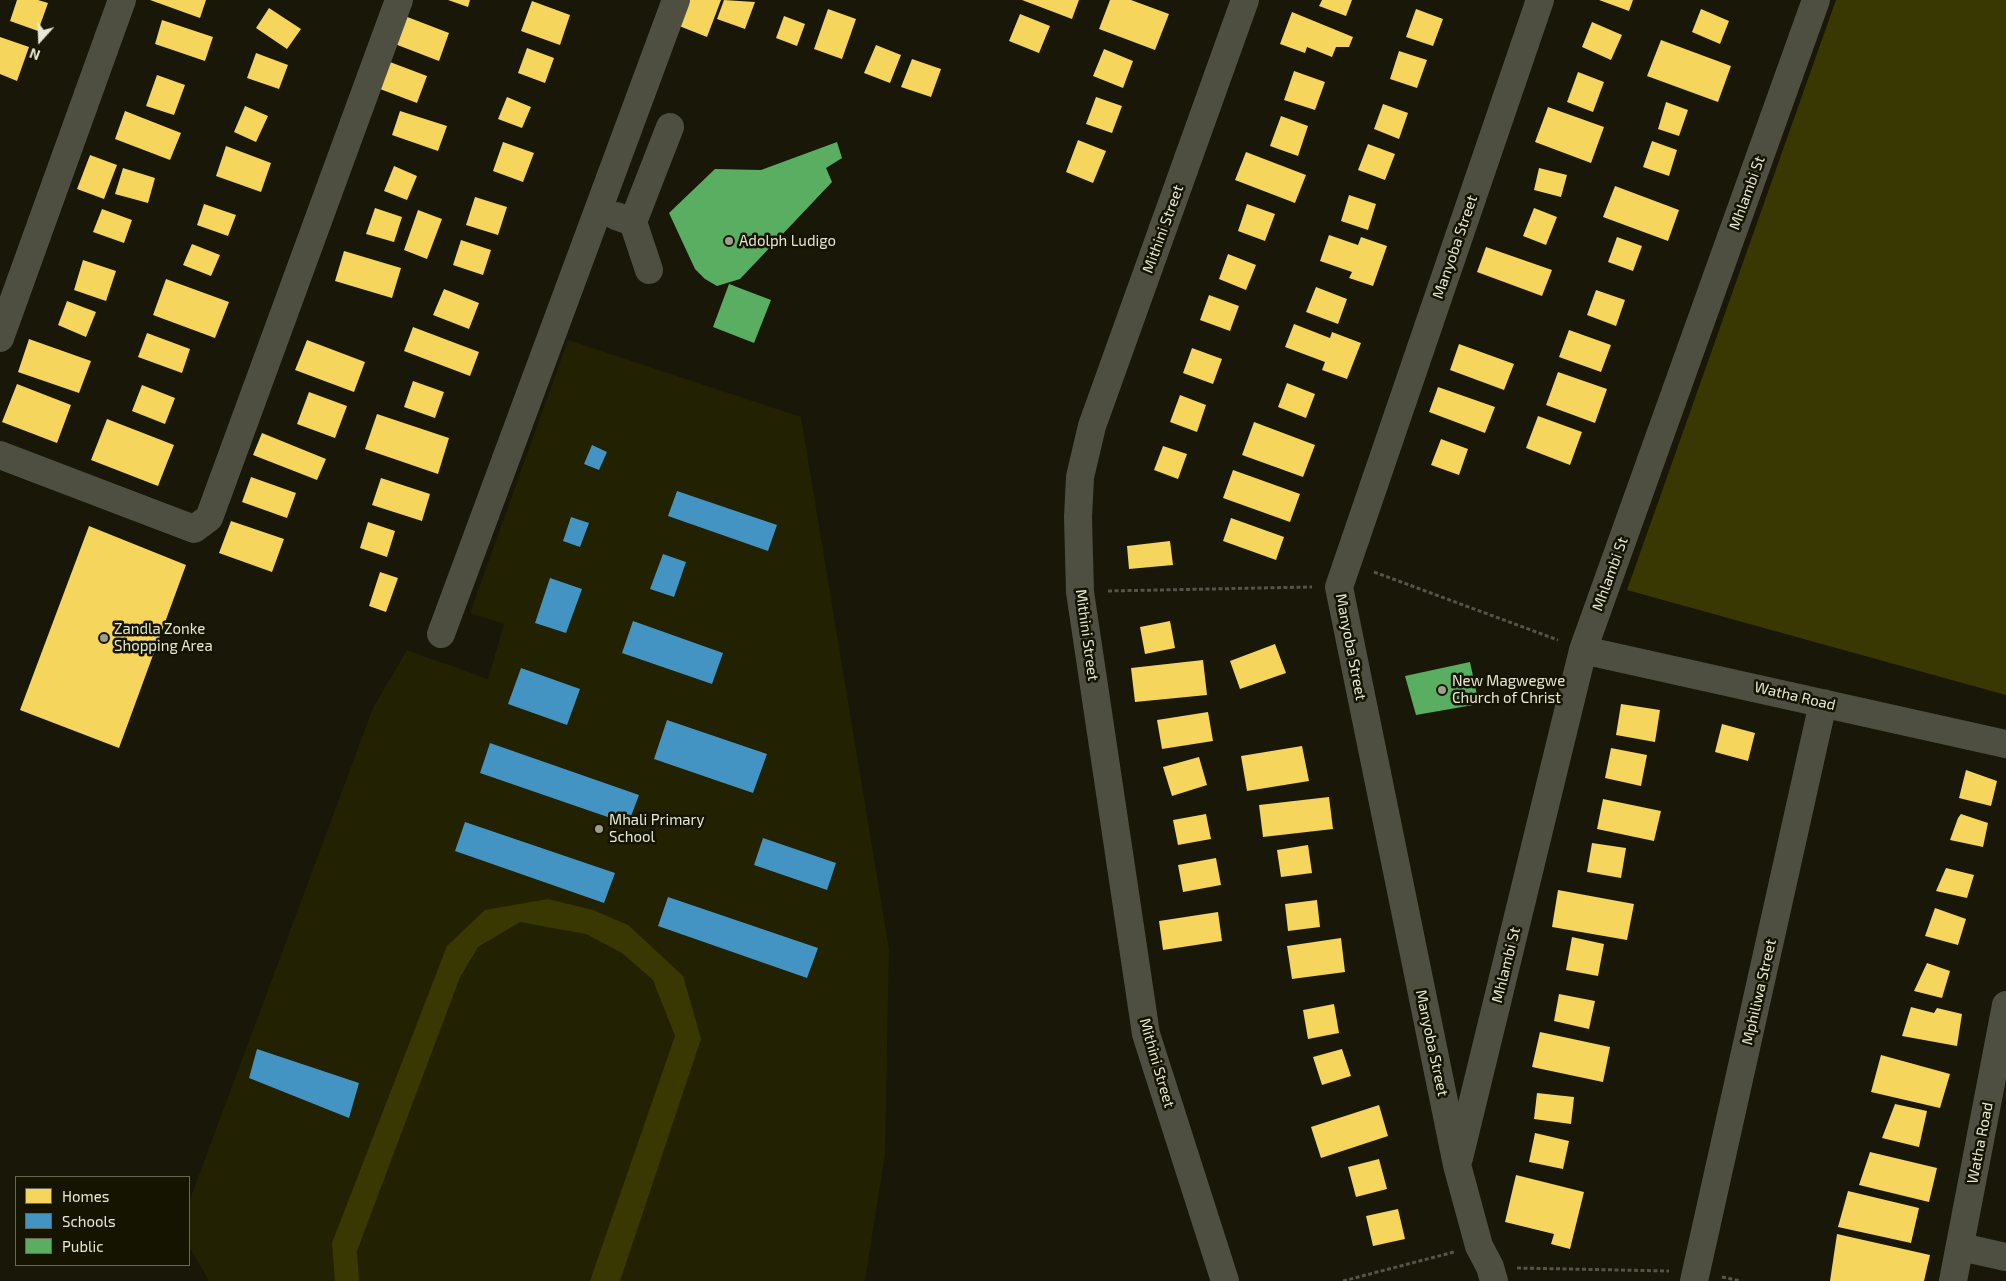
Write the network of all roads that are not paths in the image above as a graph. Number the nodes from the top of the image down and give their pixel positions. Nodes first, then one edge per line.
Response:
1 (122, 0) edge
2 (399, 0) edge
3 (676, 0) edge
4 (1245, 0) edge
5 (1540, 0) edge
6 (1816, 0) edge
7 (670, 127) dead end
8 (598, 210) junction
9 (633, 222) junction
10 (649, 270) dead end
11 (0, 338) edge
12 (0, 455) edge
13 (441, 634) dead end
14 (1583, 650) junction
15 (1823, 703) junction
16 (2006, 744) edge
17 (2006, 1004) edge
18 (1457, 1164) junction
19 (1961, 1247) junction
20 (2006, 1257) edge
21 (1487, 1265) edge
22 (1695, 1277) edge
23 (1225, 1281) edge
24 (1953, 1281) edge

1 - 11 street
2 - 12 street
3 - 8 street
4 - 23 street, Mithini Street
5 - 18 street, Manyoba Street
6 - 14 street, Mhlambi St
7 - 9 street
8 - 9 street
8 - 13 street
9 - 10 street
14 - 15 street, Watha Road
14 - 18 street, Mhlambi St
15 - 16 street, Watha Road
15 - 22 street, Mphiliwa Street
17 - 19 street, Watha Road
18 - 21 street, Manyoba Street
19 - 20 street
19 - 24 street, Watha Road

